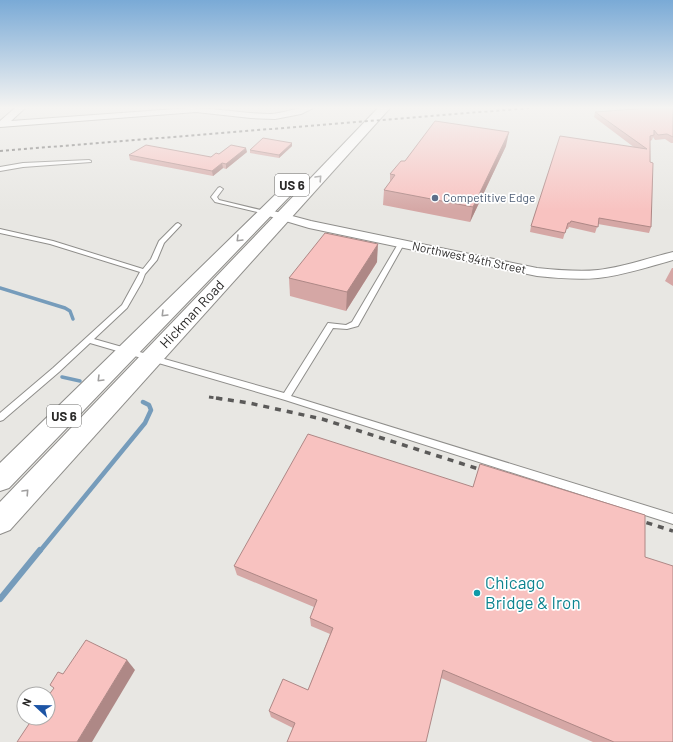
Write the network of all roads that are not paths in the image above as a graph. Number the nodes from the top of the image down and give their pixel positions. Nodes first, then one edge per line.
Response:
1 (348, 143) edge
2 (88, 161) dead end
3 (0, 169) edge
4 (292, 185) dead end
5 (220, 189) dead end
6 (274, 214) junction
7 (178, 225) dead end
8 (0, 231) edge
9 (401, 244) junction
10 (673, 256) edge
11 (144, 271) junction
12 (88, 340) junction
13 (139, 354) junction
14 (286, 397) junction
15 (0, 418) edge
16 (0, 480) edge
17 (673, 519) edge
18 (0, 520) edge

6 -> 1 main road, Hickman Road / US 6
2 - 3 lane
4 - 6 main road, Hickman Road / US 6
5 - 6 lane
6 - 9 street, Northwest 94th Street
6 - 13 main road, Hickman Road / US 6
7 - 11 lane
8 - 11 lane
9 - 10 street, Northwest 94th Street
9 - 14 lane
11 - 12 lane
12 - 13 lane
12 - 15 lane
13 - 14 lane
13 -> 16 main road, Hickman Road / US 6
18 -> 13 main road, Hickman Road / US 6
14 - 17 lane

